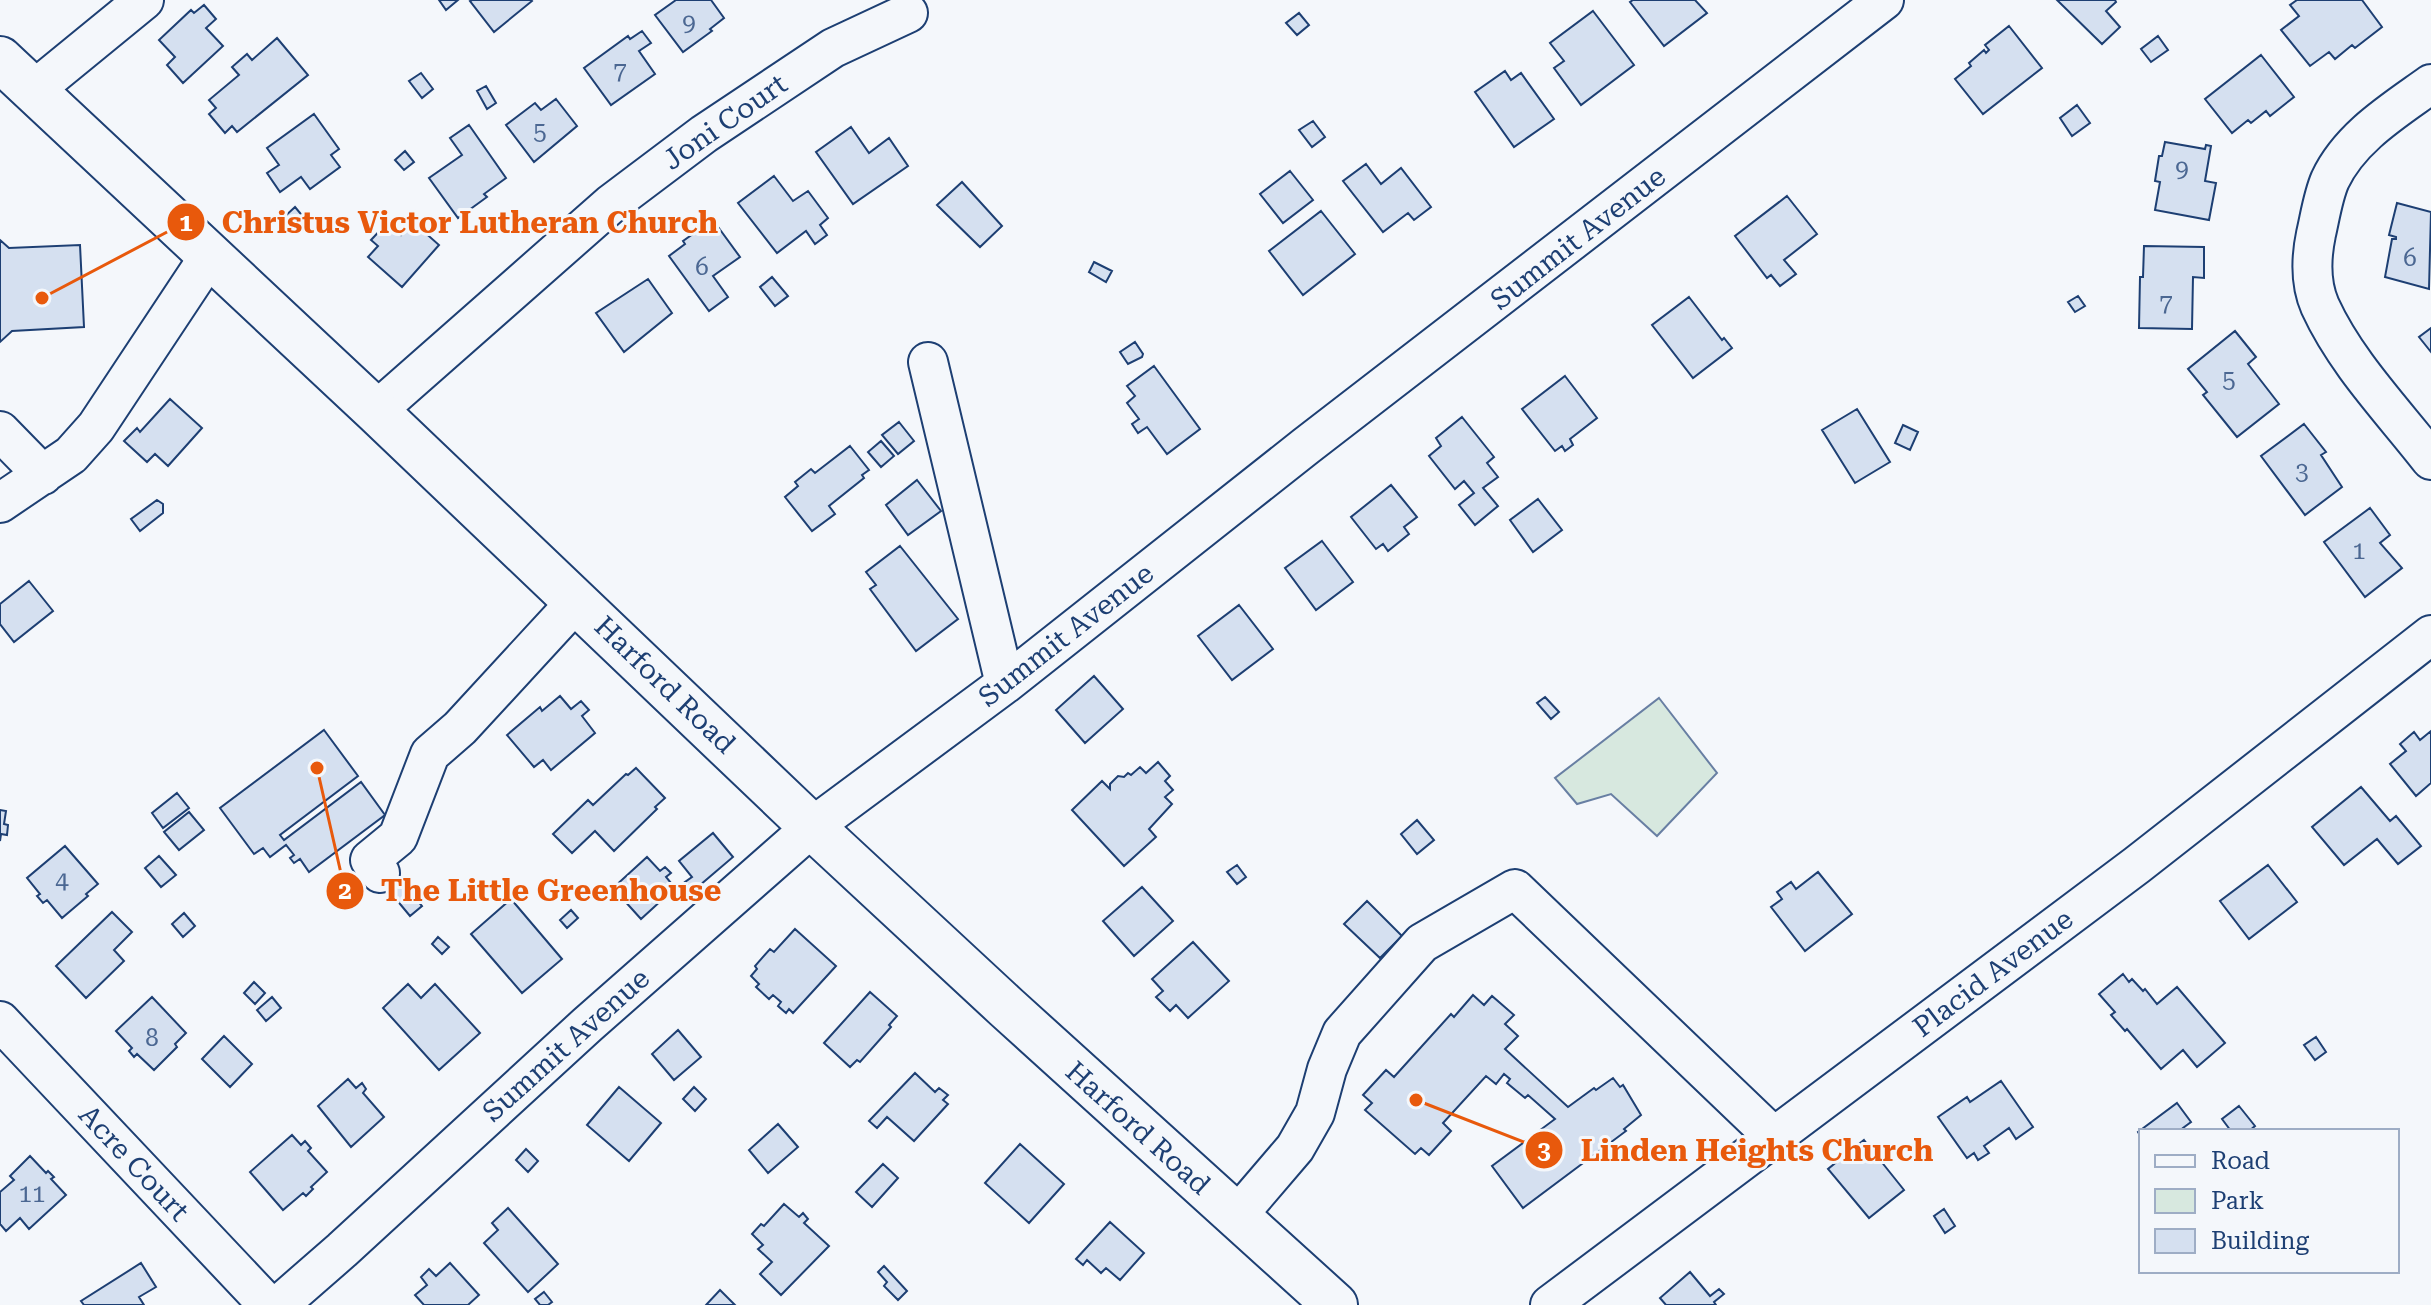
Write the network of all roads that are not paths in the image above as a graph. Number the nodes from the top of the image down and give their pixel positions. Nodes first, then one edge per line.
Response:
1 (144, 0) edge
2 (1884, 0) edge
3 (908, 13) dead end
4 (0, 59) edge
5 (2431, 84) edge
6 (34, 90) junction
7 (210, 255) junction
8 (928, 362) dead end
9 (376, 411) junction
10 (0, 431) edge
11 (2431, 460) edge
12 (43, 475) junction
13 (0, 503) edge
14 (577, 601) junction
15 (2431, 635) edge
16 (1005, 684) junction
17 (812, 827) junction
18 (380, 873) dead end
19 (0, 1021) edge
20 (1774, 1137) junction
21 (1236, 1217) junction
22 (268, 1305) edge
23 (279, 1305) edge
24 (1335, 1305) edge
25 (1550, 1305) edge

1 - 6 street
2 - 16 street, Summit Avenue
3 - 9 street, Joni Court
4 - 6 main road, Harford Road
5 - 11 street
6 - 7 main road, Harford Road
7 - 9 main road, Harford Road
7 - 12 street
8 - 16 street
9 - 14 main road, Harford Road
10 - 12 street
12 - 13 street
14 - 17 main road, Harford Road
14 - 18 street
15 - 20 street, Placid Avenue
16 - 17 street, Summit Avenue
17 - 21 main road, Harford Road
17 - 23 street, Summit Avenue
19 - 22 street, Acre Court
20 - 21 street
20 - 25 street, Placid Avenue
21 - 24 main road, Harford Road

